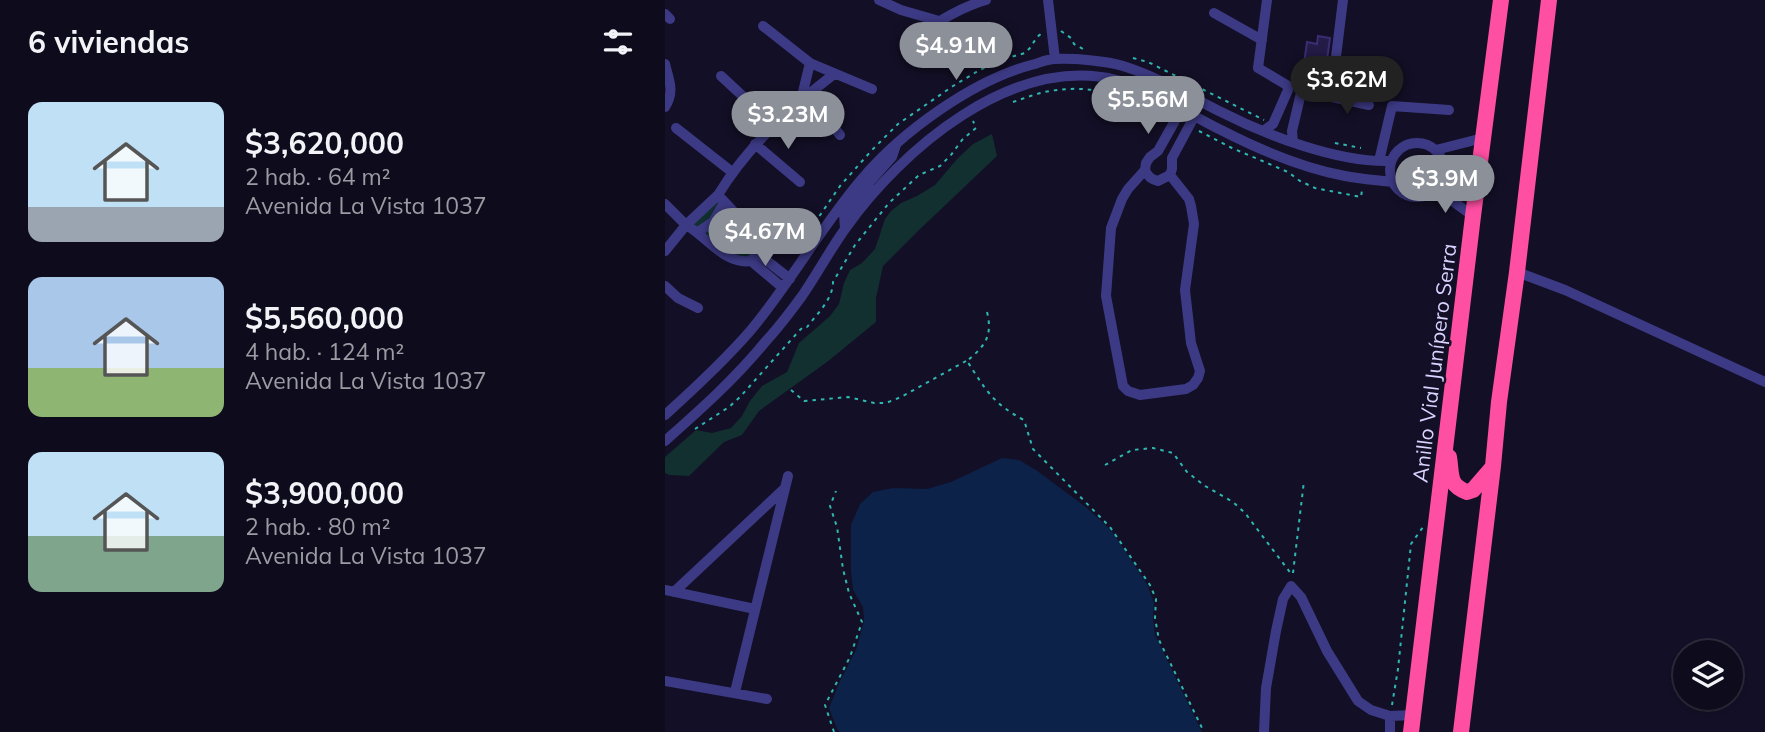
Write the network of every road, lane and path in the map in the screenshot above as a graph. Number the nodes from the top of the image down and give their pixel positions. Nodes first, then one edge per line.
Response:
1 (879, 0) edge
2 (908, 0) edge
3 (1048, 0) edge
4 (1266, 0) edge
5 (1343, 0) edge
6 (1501, 0) edge
7 (1549, 0) edge
8 (980, 1) edge
9 (901, 10) junction
10 (1214, 13) dead end
11 (939, 21) junction
12 (764, 26) dead end
13 (916, 36) dead end
14 (1262, 40) junction
15 (1126, 56) dead end
16 (1055, 59) junction
17 (810, 62) junction
18 (665, 64) edge
19 (834, 74) junction
20 (721, 76) dead end
21 (871, 89) dead end
22 (1331, 97) junction
23 (801, 100) junction
24 (1006, 104) dead end
25 (1369, 105) dead end
26 (665, 107) edge
27 (1449, 110) dead end
28 (1179, 114) junction
29 (972, 119) dead end
30 (1192, 121) junction
31 (1273, 124) junction
32 (774, 125) junction
33 (676, 128) dead end
34 (1263, 131) junction
35 (840, 135) dead end
36 (1483, 138) junction
37 (1293, 142) junction
38 (1334, 143) dead end
39 (755, 144) junction
40 (1436, 150) junction
41 (1348, 157) junction
42 (1364, 159) junction
43 (1385, 161) junction
44 (1145, 170) junction
45 (732, 172) junction
46 (1170, 175) junction
47 (1344, 176) junction
48 (1364, 179) junction
49 (800, 182) dead end
50 (1392, 182) junction
51 (868, 185) junction
52 (1436, 189) junction
53 (721, 199) junction
54 (665, 204) edge
55 (1473, 216) junction
56 (687, 225) junction
57 (698, 232) junction
58 (665, 251) edge
59 (754, 257) junction
60 (1517, 272) junction
61 (787, 284) junction
62 (665, 286) edge
63 (698, 308) dead end
64 (988, 312) dead end
65 (967, 361) junction
66 (1765, 382) edge
67 (791, 390) dead end
68 (665, 415) edge
69 (703, 420) dead end
70 (1446, 441) junction
71 (665, 442) edge
72 (1105, 465) dead end
73 (1493, 466) junction
74 (788, 475) dead end
75 (1304, 481) dead end
76 (784, 489) junction
77 (836, 491) dead end
78 (1436, 519) junction
79 (669, 591) edge
80 (755, 609) junction
81 (665, 681) edge
82 (735, 692) junction
83 (767, 699) dead end
84 (1413, 715) junction
85 (1390, 716) junction
86 (834, 732) edge
87 (1204, 732) edge
88 (1264, 732) edge
89 (1390, 732) edge
90 (1411, 732) edge
91 (1461, 732) edge

1 - 9 street
2 - 9 street
3 - 16 street
4 - 14 street
5 - 22 street
6 - 36 highway, Anillo Vial Junípero Serra
7 - 60 highway
8 - 11 street
9 - 11 street
10 - 14 street
11 - 13 street
12 - 17 street
14 - 31 street
15 - 31 path
16 - 34 street
16 - 51 street
17 - 19 street
17 - 23 street
18 - 26 street
19 - 21 street
19 - 23 street
20 - 32 street
22 - 25 street
22 - 37 street
23 - 32 street
23 - 35 street
24 - 28 path
27 - 43 street
28 - 30 street
28 - 44 street
28 - 51 street
29 - 69 path
30 - 46 street
30 - 47 street
30 - 48 path
31 - 34 street
32 - 39 street
33 - 45 street
34 - 37 street
36 - 40 street
36 - 55 highway, Anillo Vial Junípero Serra
37 - 41 street
38 - 42 path
39 - 45 street
39 - 49 street
40 - 43 street
40 - 52 street
41 - 42 street
41 - 47 street
42 - 43 street
43 - 50 street
44 - 46 street
44 - 46 street
45 - 53 street
47 - 48 street
48 - 50 street
50 - 52 street
51 - 61 street
51 - 71 street
52 - 55 street
53 - 56 street
53 - 57 street
53 - 59 street
54 - 56 street
55 - 70 highway, Anillo Vial Junípero Serra
56 - 57 street
56 - 58 street
57 - 59 street
59 - 61 street
60 - 66 street
60 - 73 highway
61 - 68 street
62 - 63 street
64 - 65 path
65 - 67 path
65 - 87 path
70 - 73 highway
70 - 78 highway, Anillo Vial Junípero Serra
72 - 75 path
73 - 91 highway
74 - 76 street
76 - 79 street
76 - 80 street
77 - 86 path
78 - 84 highway, Anillo Vial Junípero Serra
78 - 85 path
79 - 80 street
80 - 82 street
81 - 82 street
82 - 83 street
84 - 85 street
84 - 90 highway, Anillo Vial Junípero Serra
85 - 88 street
85 - 89 street

